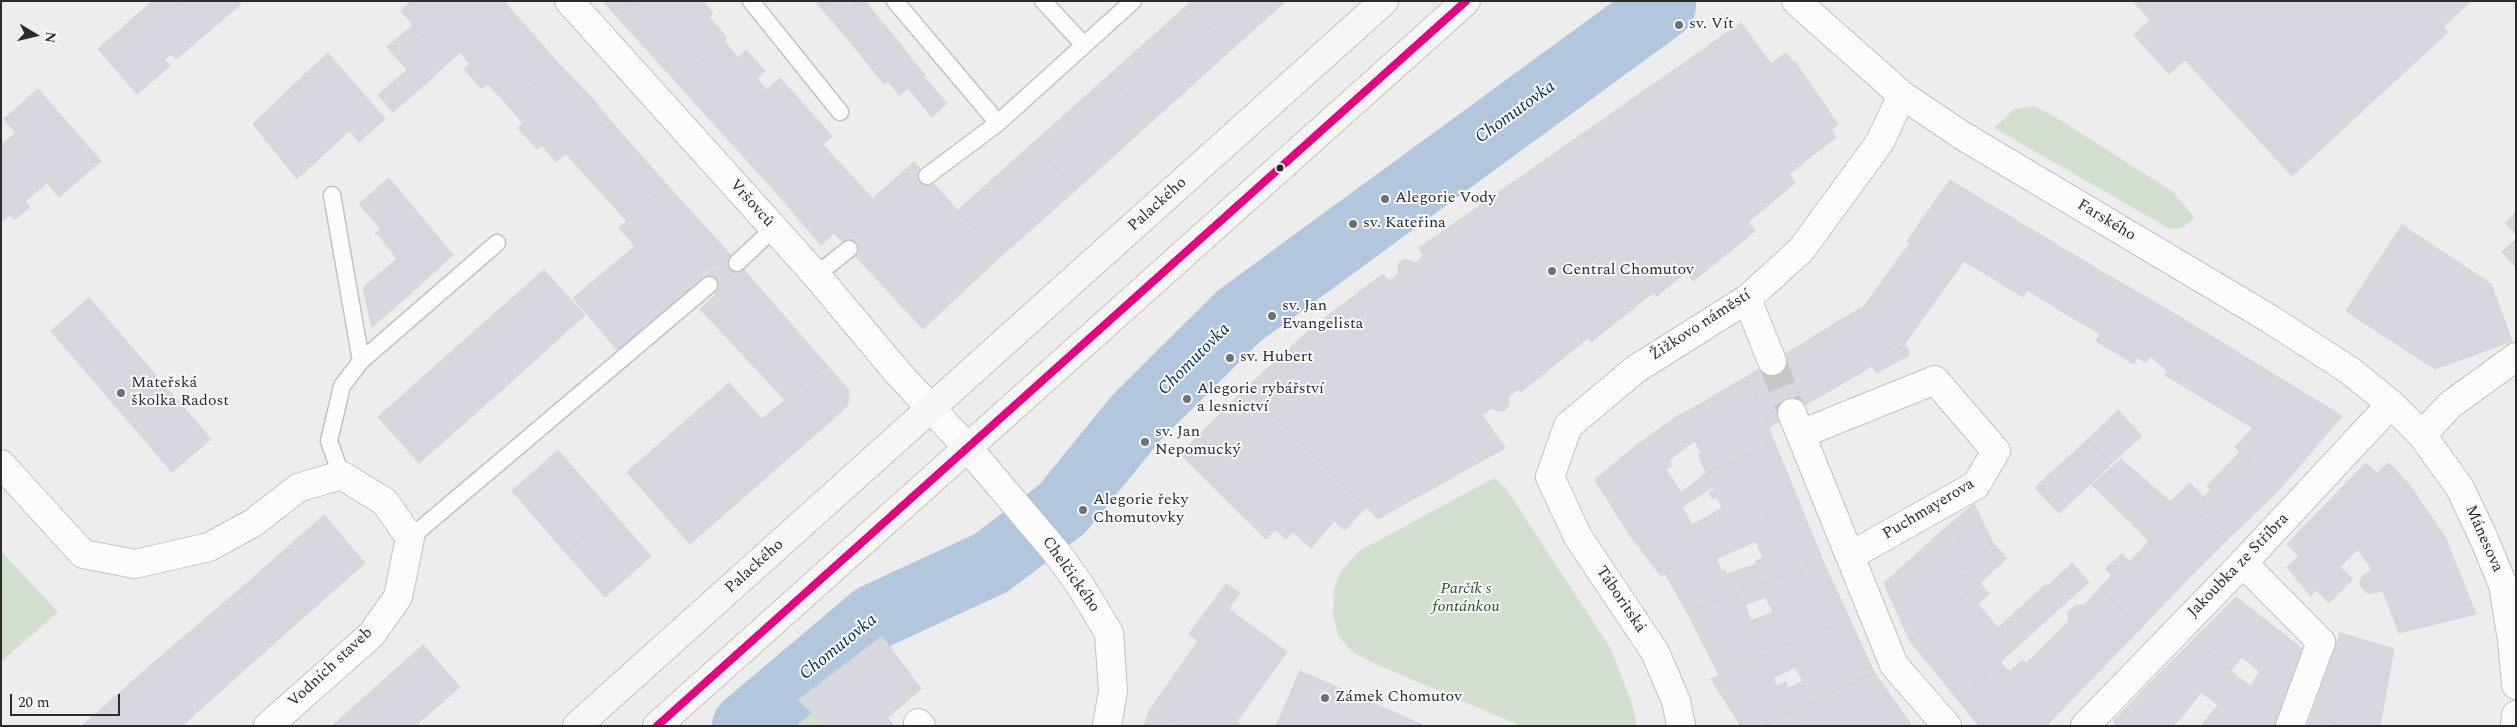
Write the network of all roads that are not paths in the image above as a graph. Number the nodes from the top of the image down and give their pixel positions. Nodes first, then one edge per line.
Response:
1 (568, 1) edge
2 (751, 1) edge
3 (895, 1) edge
4 (1043, 1) edge
5 (1133, 1) edge
6 (1384, 1) edge
7 (1466, 1) edge
8 (1796, 1) edge
9 (1084, 46) junction
10 (1902, 96) junction
11 (840, 112) dead end
12 (998, 123) junction
13 (927, 176) dead end
14 (332, 195) dead end
15 (773, 229) junction
16 (497, 243) dead end
17 (849, 249) dead end
18 (738, 263) dead end
19 (816, 275) junction
20 (709, 285) dead end
21 (1747, 299) junction
22 (2516, 357) edge
23 (361, 361) junction
24 (1772, 361) tunnel mouth
25 (2391, 404) junction
26 (932, 408) junction
27 (2422, 434) junction
28 (968, 448) junction
29 (2, 466) edge
30 (341, 475) junction
31 (1550, 477) joint
32 (410, 538) junction
33 (1850, 556) junction
34 (2243, 563) junction
35 (2516, 685) edge
36 (2516, 715) edge
37 (268, 726) edge
38 (577, 726) edge
39 (657, 726) edge
40 (1107, 726) edge
41 (1681, 726) edge
42 (1947, 726) edge
43 (2086, 726) edge
44 (2290, 726) edge
45 (2515, 726) edge

1 - 15 street, Vršovců
2 - 11 lane
3 - 12 lane
4 - 9 lane
5 - 9 lane
6 - 26 main road, Palackého
7 - 28 main road
8 - 10 street, Farského
9 - 12 lane
10 - 21 street, Žižkovo náměstí
10 - 25 street, Farského
12 - 13 lane
14 - 23 lane
15 - 18 lane
15 - 19 street, Vršovců
16 - 23 lane
17 - 19 lane
19 - 26 street, Vršovců
20 - 32 lane
21 - 24 street
21 - 31 street, Žižkovo náměstí
22 - 27 street
23 - 30 lane
25 - 27 street, Farského
25 - 34 street, Jakoubka ze Stříbra
26 - 28 street
26 - 38 main road, Palackého
27 - 35 street, Mánesova
28 - 39 main road
28 - 40 street, Chelčického
29 - 30 street
30 - 32 street
31 - 41 street, Táboritská
32 - 37 street, Vodních staveb
33 - 33 street, Puchmayerova
33 - 42 street, Puchmayerova
34 - 43 street, Jakoubka ze Stříbra
34 - 44 street
36 - 45 street

